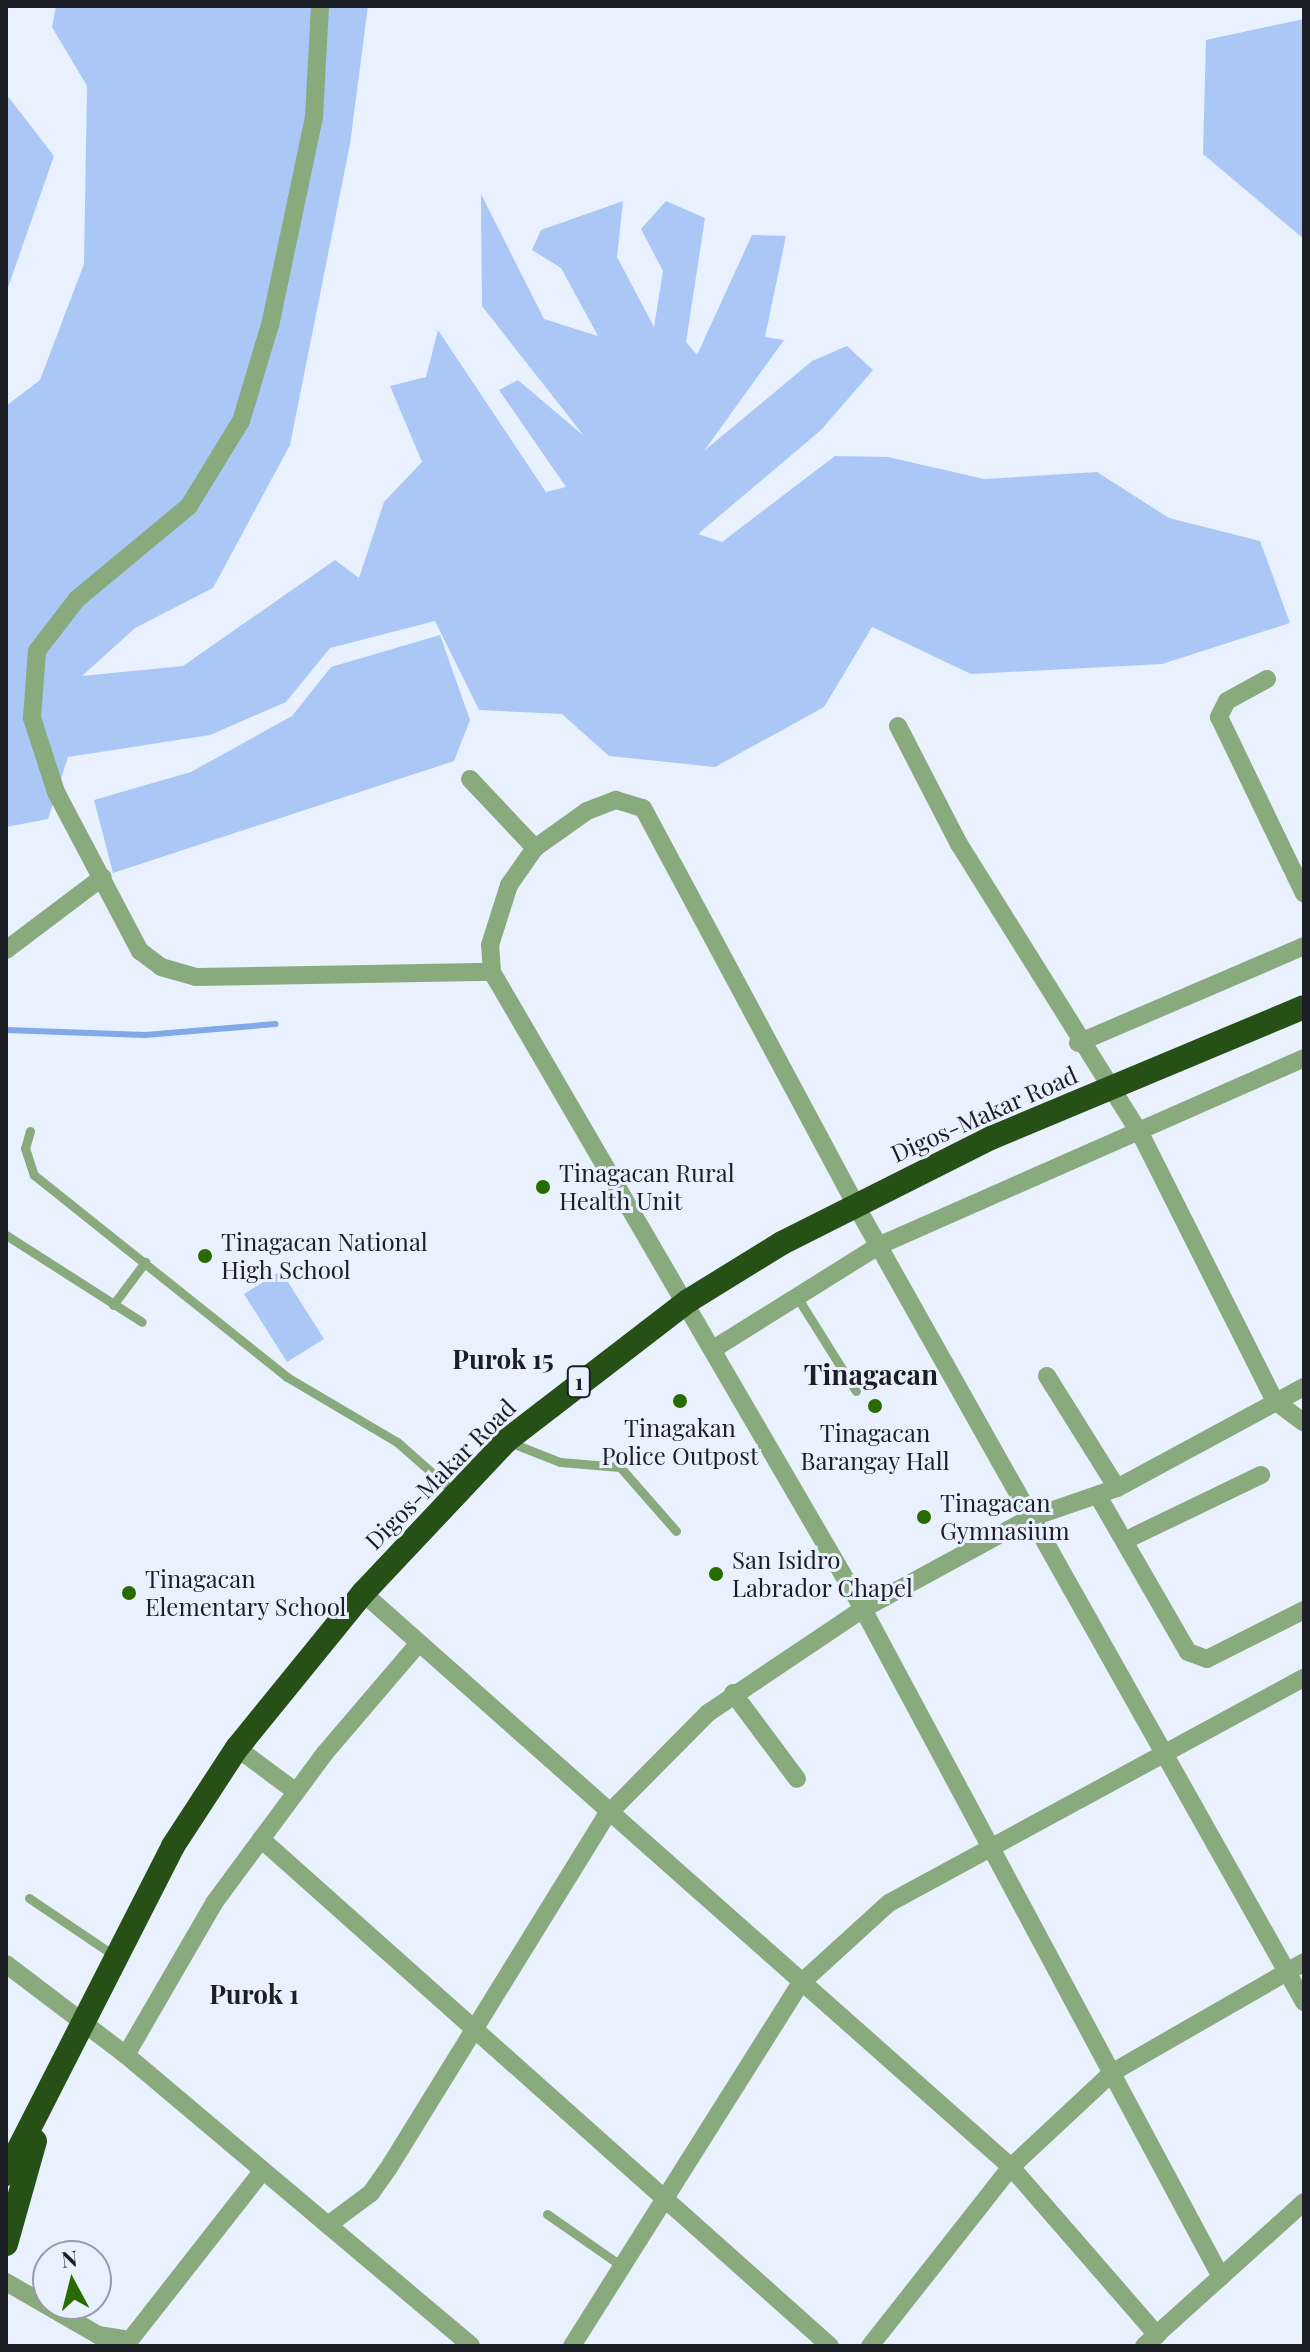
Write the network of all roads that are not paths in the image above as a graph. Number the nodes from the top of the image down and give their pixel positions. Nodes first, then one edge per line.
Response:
1 (320, 6) edge
2 (1267, 679) dead end
3 (898, 726) dead end
4 (470, 779) dead end
5 (535, 848) junction
6 (103, 877) junction
7 (1304, 894) edge
8 (1304, 946) edge
9 (6, 950) edge
10 (492, 972) junction
11 (1304, 1007) edge
12 (1078, 1043) junction
13 (1304, 1058) edge
14 (1109, 1089) junction
15 (30, 1131) dead end
16 (1141, 1135) junction
17 (855, 1204) junction
18 (6, 1235) edge
19 (878, 1246) junction
20 (145, 1262) junction
21 (797, 1297) junction
22 (688, 1301) junction
23 (113, 1305) junction
24 (142, 1322) dead end
25 (715, 1348) junction
26 (1047, 1376) dead end
27 (1304, 1387) edge
28 (856, 1391) dead end
29 (1275, 1401) junction
30 (1304, 1423) edge
31 (506, 1441) junction
32 (1261, 1475) dead end
33 (1117, 1488) junction
34 (454, 1492) junction
35 (1098, 1496) junction
36 (1030, 1518) junction
37 (676, 1531) dead end
38 (1126, 1540) junction
39 (363, 1593) junction
40 (863, 1609) junction
41 (1304, 1610) edge
42 (418, 1644) junction
43 (1304, 1678) edge
44 (733, 1693) junction
45 (237, 1748) junction
46 (1161, 1750) junction
47 (797, 1779) dead end
48 (295, 1791) junction
49 (607, 1815) junction
50 (261, 1839) junction
51 (988, 1849) junction
52 (29, 1898) dead end
53 (115, 1956) junction
54 (1304, 1962) edge
55 (6, 1964) edge
56 (1286, 1970) junction
57 (801, 1983) junction
58 (1304, 2002) edge
59 (82, 2023) junction
60 (469, 2028) junction
61 (126, 2055) junction
62 (1113, 2072) junction
63 (45, 2104) junction
64 (1011, 2167) junction
65 (261, 2173) junction
66 (6, 2174) edge
67 (663, 2196) junction
68 (1304, 2202) edge
69 (547, 2214) dead end
70 (328, 2225) junction
71 (6, 2244) edge
72 (620, 2265) junction
73 (1221, 2277) junction
74 (6, 2282) edge
75 (1150, 2341) edge
76 (471, 2346) edge
77 (572, 2346) edge
78 (830, 2346) edge
79 (870, 2346) edge

1 - 6 street
2 - 7 street
3 - 12 street
4 - 5 street
5 - 10 street
5 - 17 street
6 - 9 street
6 - 10 street
8 - 12 street
10 - 22 street
11 - 14 highway, Digos-Makar Road / 1
12 - 14 street
13 - 16 street
14 - 16 street
14 - 17 highway, Digos-Makar Road / 1
15 - 20 lane
16 - 19 street
16 - 29 street
17 - 19 street
17 - 22 highway, Digos-Makar Road / 1
18 - 23 lane
19 - 21 street
19 - 36 street
20 - 23 lane
20 - 34 lane
21 - 25 street
21 - 28 lane
22 - 25 street
22 - 31 highway, Digos-Makar Road / 1
23 - 24 lane
25 - 40 street
26 - 33 street
27 - 29 street
29 - 30 street
29 - 33 street
31 - 34 highway, Digos-Makar Road / 1
31 - 37 lane
32 - 38 street
33 - 35 street
34 - 39 highway, Digos-Makar Road / 1
35 - 36 street
35 - 38 street
36 - 40 street
36 - 46 street
38 - 41 street
39 - 42 street
39 - 45 highway, Digos-Makar Road / 1
40 - 44 street
40 - 51 street
42 - 48 street
42 - 49 street
43 - 46 street
44 - 47 street
44 - 49 street
45 - 48 street
45 - 53 highway, Digos-Makar Road / 1
46 - 51 street
46 - 56 street
48 - 50 street
49 - 57 street
49 - 60 street
50 - 60 street
50 - 61 street
51 - 57 street
51 - 62 street
52 - 53 lane
53 - 59 highway, Digos-Makar Road / 1
54 - 56 street
55 - 59 street
56 - 58 street
56 - 62 street
57 - 64 street
57 - 67 street
59 - 61 street
59 - 63 highway, Digos-Makar Road / 1
60 - 67 street
60 - 70 street
61 - 65 street
62 - 64 street
62 - 73 street
63 - 66 highway, Digos-Makar Road / 1
63 - 71 highway, Digos-Makar Road / 1
64 - 75 street
64 - 79 street
65 - 70 street
65 - 74 street
67 - 72 street
67 - 78 street
68 - 73 street
69 - 72 lane
70 - 76 street
72 - 77 street
73 - 75 street

